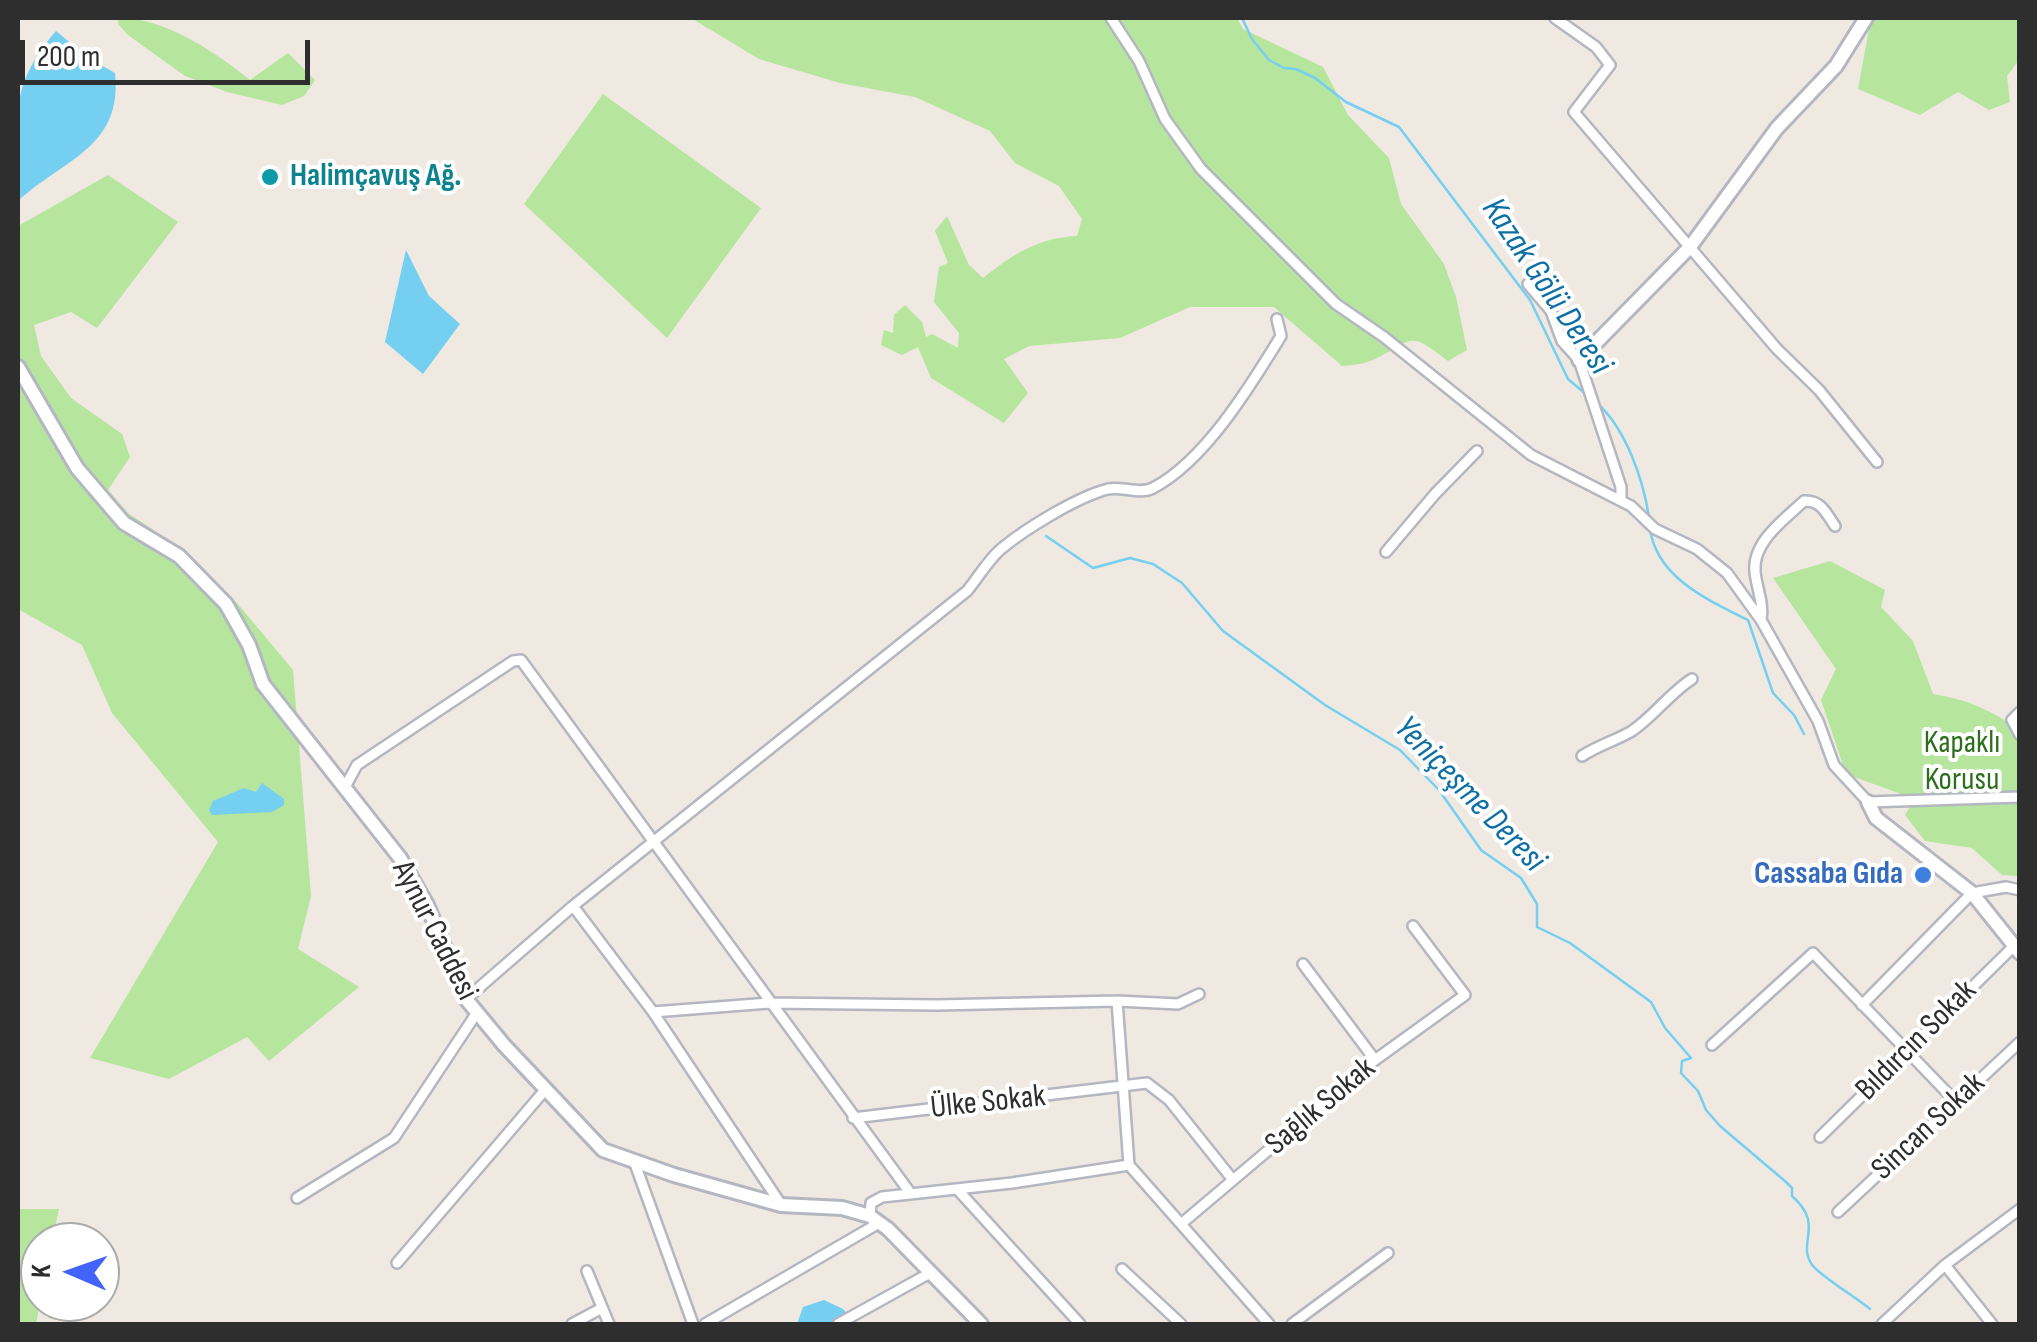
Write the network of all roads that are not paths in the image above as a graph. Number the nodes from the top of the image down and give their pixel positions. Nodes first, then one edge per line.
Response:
1 (1112, 18) edge
2 (1554, 18) edge
3 (1866, 18) edge
4 (1690, 247) junction
5 (1528, 284) dead end
6 (1278, 318) dead end
7 (1579, 360) junction
8 (18, 368) edge
9 (1477, 451) dead end
10 (1877, 462) dead end
11 (1621, 500) junction
12 (1835, 526) dead end
13 (1386, 552) dead end
14 (1761, 620) junction
15 (1692, 679) dead end
16 (2020, 712) edge
17 (2020, 735) edge
18 (1582, 756) dead end
19 (344, 788) junction
20 (2020, 797) edge
21 (1868, 802) junction
22 (652, 844) junction
23 (2020, 890) edge
24 (1972, 893) junction
25 (574, 906) junction
26 (1413, 926) dead end
27 (2017, 949) edge
28 (1304, 964) dead end
29 (1198, 994) dead end
30 (466, 999) junction
31 (1118, 1001) junction
32 (769, 1003) junction
33 (1862, 1005) junction
34 (653, 1012) junction
35 (476, 1014) junction
36 (2020, 1042) edge
37 (1712, 1045) dead end
38 (1906, 1052) junction
39 (1375, 1060) junction
40 (1123, 1086) junction
41 (545, 1090) junction
42 (1956, 1102) junction
43 (853, 1118) junction
44 (1820, 1137) dead end
45 (634, 1161) junction
46 (1129, 1165) junction
47 (1233, 1180) junction
48 (958, 1189) junction
49 (912, 1194) junction
50 (297, 1198) dead end
51 (781, 1205) junction
52 (2020, 1209) edge
53 (1838, 1212) dead end
54 (875, 1219) junction
55 (1181, 1224) junction
56 (1388, 1253) dead end
57 (398, 1263) dead end
58 (1945, 1265) junction
59 (1122, 1269) dead end
60 (586, 1271) dead end
61 (930, 1272) junction
62 (602, 1308) junction
63 (572, 1324) edge
64 (609, 1324) edge
65 (693, 1324) edge
66 (704, 1324) edge
67 (838, 1324) edge
68 (977, 1324) edge
69 (1080, 1324) edge
70 (1181, 1324) edge
71 (1270, 1324) edge
72 (1292, 1324) edge
73 (1882, 1324) edge
74 (1992, 1324) edge

1 - 11 street
2 - 4 street
3 - 4 street
4 - 7 street
4 - 10 street
5 - 7 street
6 - 22 street
7 - 11 street
8 - 19 street, Aynur Caddesi
9 - 13 street
11 - 14 street
12 - 14 street
14 - 21 street
15 - 18 street
16 - 17 street
19 - 22 street
19 - 30 street, Aynur Caddesi
20 - 21 street
21 - 24 street
22 - 25 street
22 - 32 street
23 - 24 street
24 - 27 street
24 - 33 street
25 - 30 street
25 - 34 street
26 - 39 street, Sağlık Sokak
27 - 38 street, Bıldırcın Sokak
28 - 39 street
29 - 31 street
30 - 35 street, Aynur Caddesi
31 - 32 street
31 - 40 street
32 - 34 street
32 - 43 street
33 - 37 street
33 - 38 street
34 - 51 street
35 - 41 street, Aynur Caddesi
35 - 50 street
36 - 42 street, Sincan Sokak
38 - 42 street
38 - 44 street, Bıldırcın Sokak
39 - 47 street, Sağlık Sokak
40 - 43 street, Ülke Sokak
40 - 46 street
40 - 47 street
41 - 45 street, Aynur Caddesi
41 - 57 street
42 - 53 street, Sincan Sokak
43 - 49 street
45 - 51 street, Aynur Caddesi
45 - 65 street
46 - 48 street
46 - 55 street
47 - 55 street, Sağlık Sokak
48 - 49 street
48 - 69 street
49 - 54 street
51 - 54 street, Aynur Caddesi
52 - 58 street
54 - 61 street
54 - 66 street
55 - 71 street
56 - 72 street
58 - 73 street
58 - 74 street
59 - 70 street
60 - 62 street
61 - 67 street
61 - 68 street
62 - 63 street
62 - 64 street

